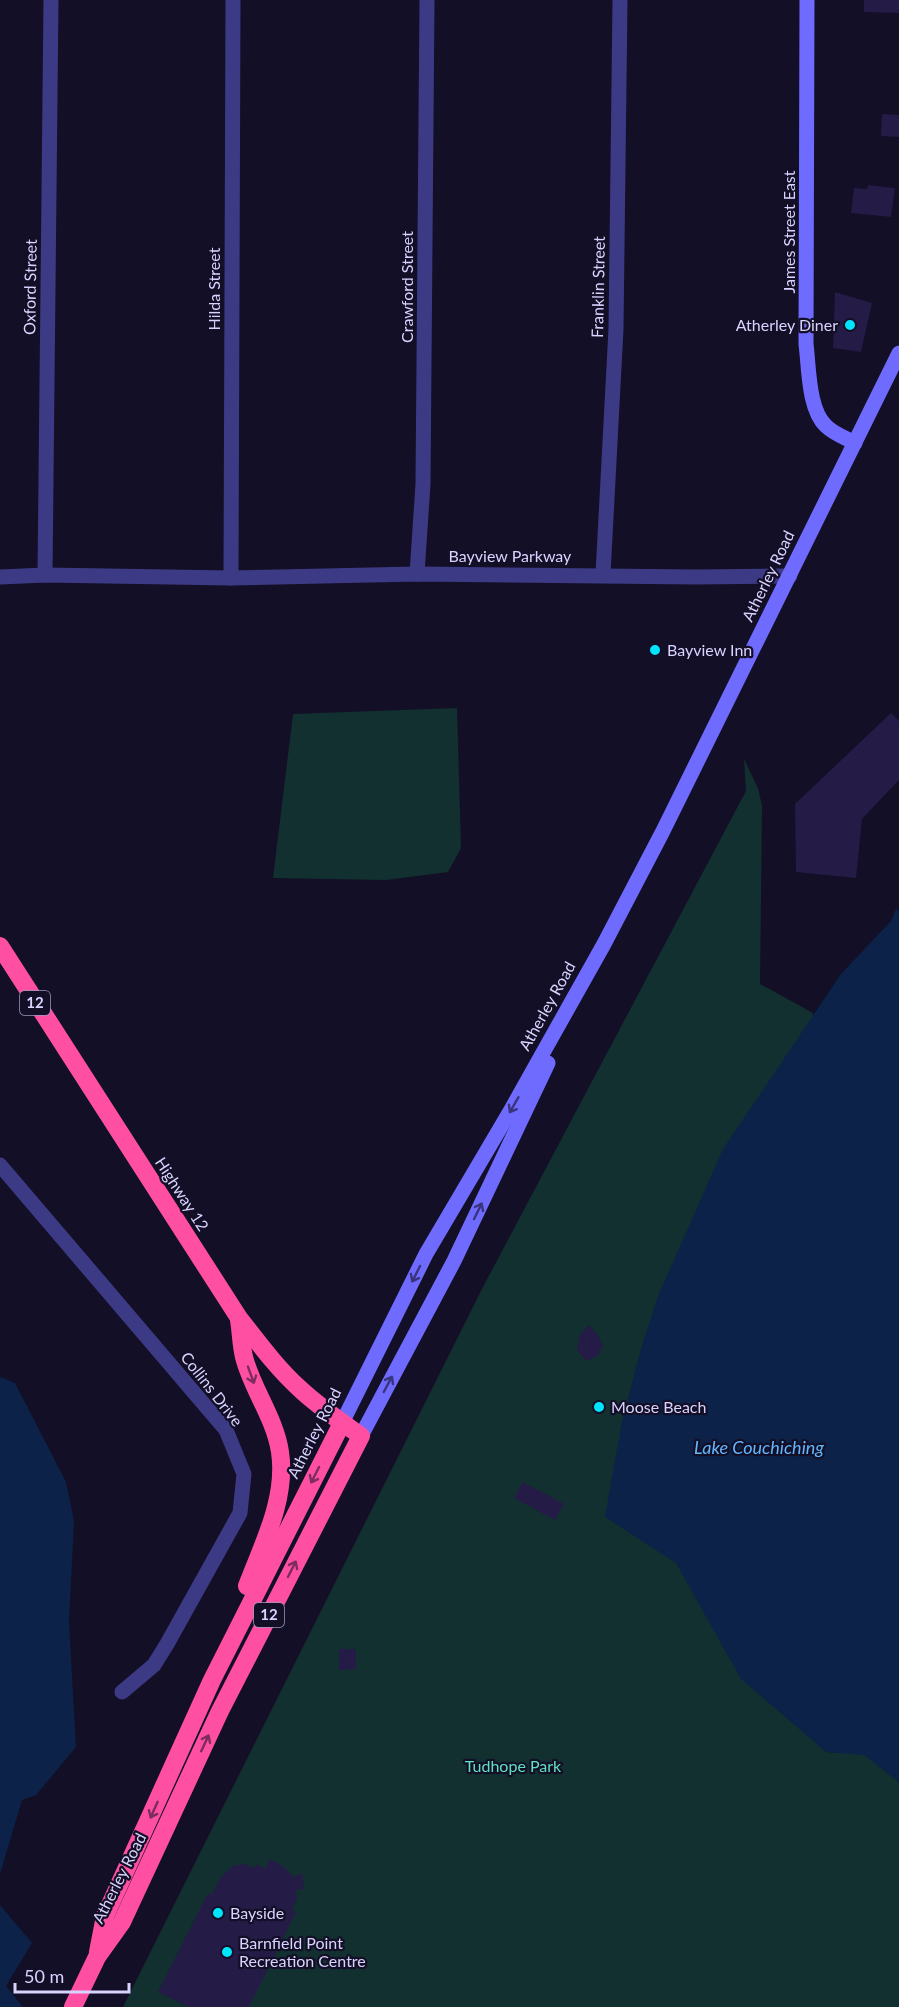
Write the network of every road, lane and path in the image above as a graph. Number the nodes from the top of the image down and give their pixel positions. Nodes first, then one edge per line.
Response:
1 (51, 0) edge
2 (233, 0) edge
3 (427, 0) edge
4 (620, 0) edge
5 (807, 0) edge
6 (899, 353) edge
7 (855, 442) junction
8 (417, 574) junction
9 (603, 574) junction
10 (45, 575) junction
11 (790, 576) junction
12 (0, 577) edge
13 (231, 578) junction
14 (604, 944) junction
15 (0, 946) edge
16 (0, 1165) edge
17 (239, 1318) junction
18 (342, 1423) junction
19 (361, 1436) junction
20 (212, 1680) junction
21 (122, 1692) dead end
22 (97, 1957) junction
23 (73, 2007) edge

1 - 10 street, Oxford Street
2 - 13 street, Hilda Street
3 - 8 street, Crawford Street
4 - 9 street, Franklin Street
5 - 7 main road, James Street East
6 - 7 main road, Atherley Road
7 - 11 main road, Atherley Road
8 - 9 street, Bayview Parkway
8 - 13 street, Bayview Parkway
9 - 11 street, Bayview Parkway
10 - 12 street
10 - 13 street, Bayview Parkway
11 - 14 main road, Atherley Road
14 -> 18 main road, Atherley Road
19 -> 14 main road, Atherley Road
15 - 17 highway, Highway 12 / 12
16 - 21 street, Collins Drive
17 - 18 highway, Highway 12 / 12
17 -> 20 highway
18 - 19 highway, Highway 12 / 12
18 -> 20 highway, Atherley Road / 12
22 -> 19 highway, Atherley Road / 12
20 -> 22 highway, Atherley Road / 12
22 - 23 highway, Atherley Road / 12

